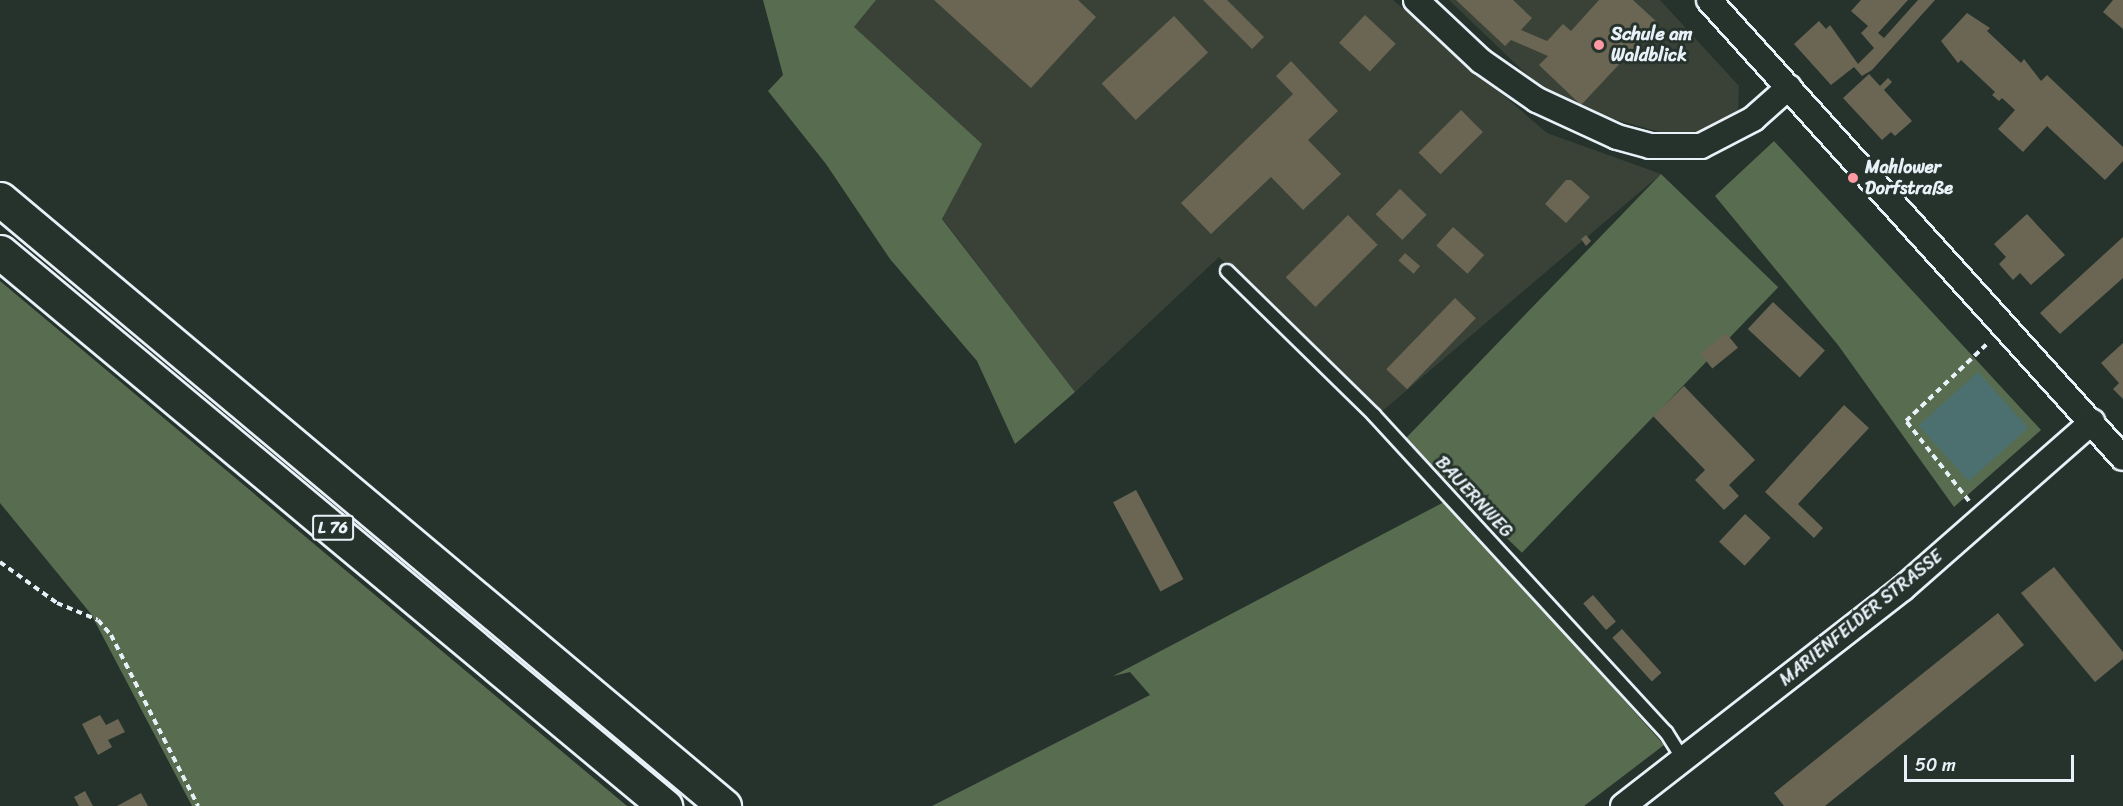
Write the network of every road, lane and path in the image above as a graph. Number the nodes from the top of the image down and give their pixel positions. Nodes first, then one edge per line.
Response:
1 (1416, 0) edge
2 (1709, 0) edge
3 (1789, 87) junction
4 (0, 199) edge
5 (0, 252) edge
6 (1227, 271) dead end
7 (1994, 338) dead end
8 (2092, 422) junction
9 (2123, 458) edge
10 (1985, 518) junction
11 (0, 562) edge
12 (1683, 759) junction
13 (198, 806) edge
14 (664, 806) edge
15 (724, 806) edge
16 (1623, 806) edge

1 - 3 street
2 - 3 street
3 - 8 street
4 - 15 main road, L 76
5 - 14 main road, L 76
6 - 12 lane, BAUERNWEG
7 - 10 path
8 - 9 street
8 - 10 street, MARIENFELDER STRASSE
10 - 12 street, MARIENFELDER STRASSE
11 - 13 path
12 - 16 street, MARIENFELDER STRASSE

